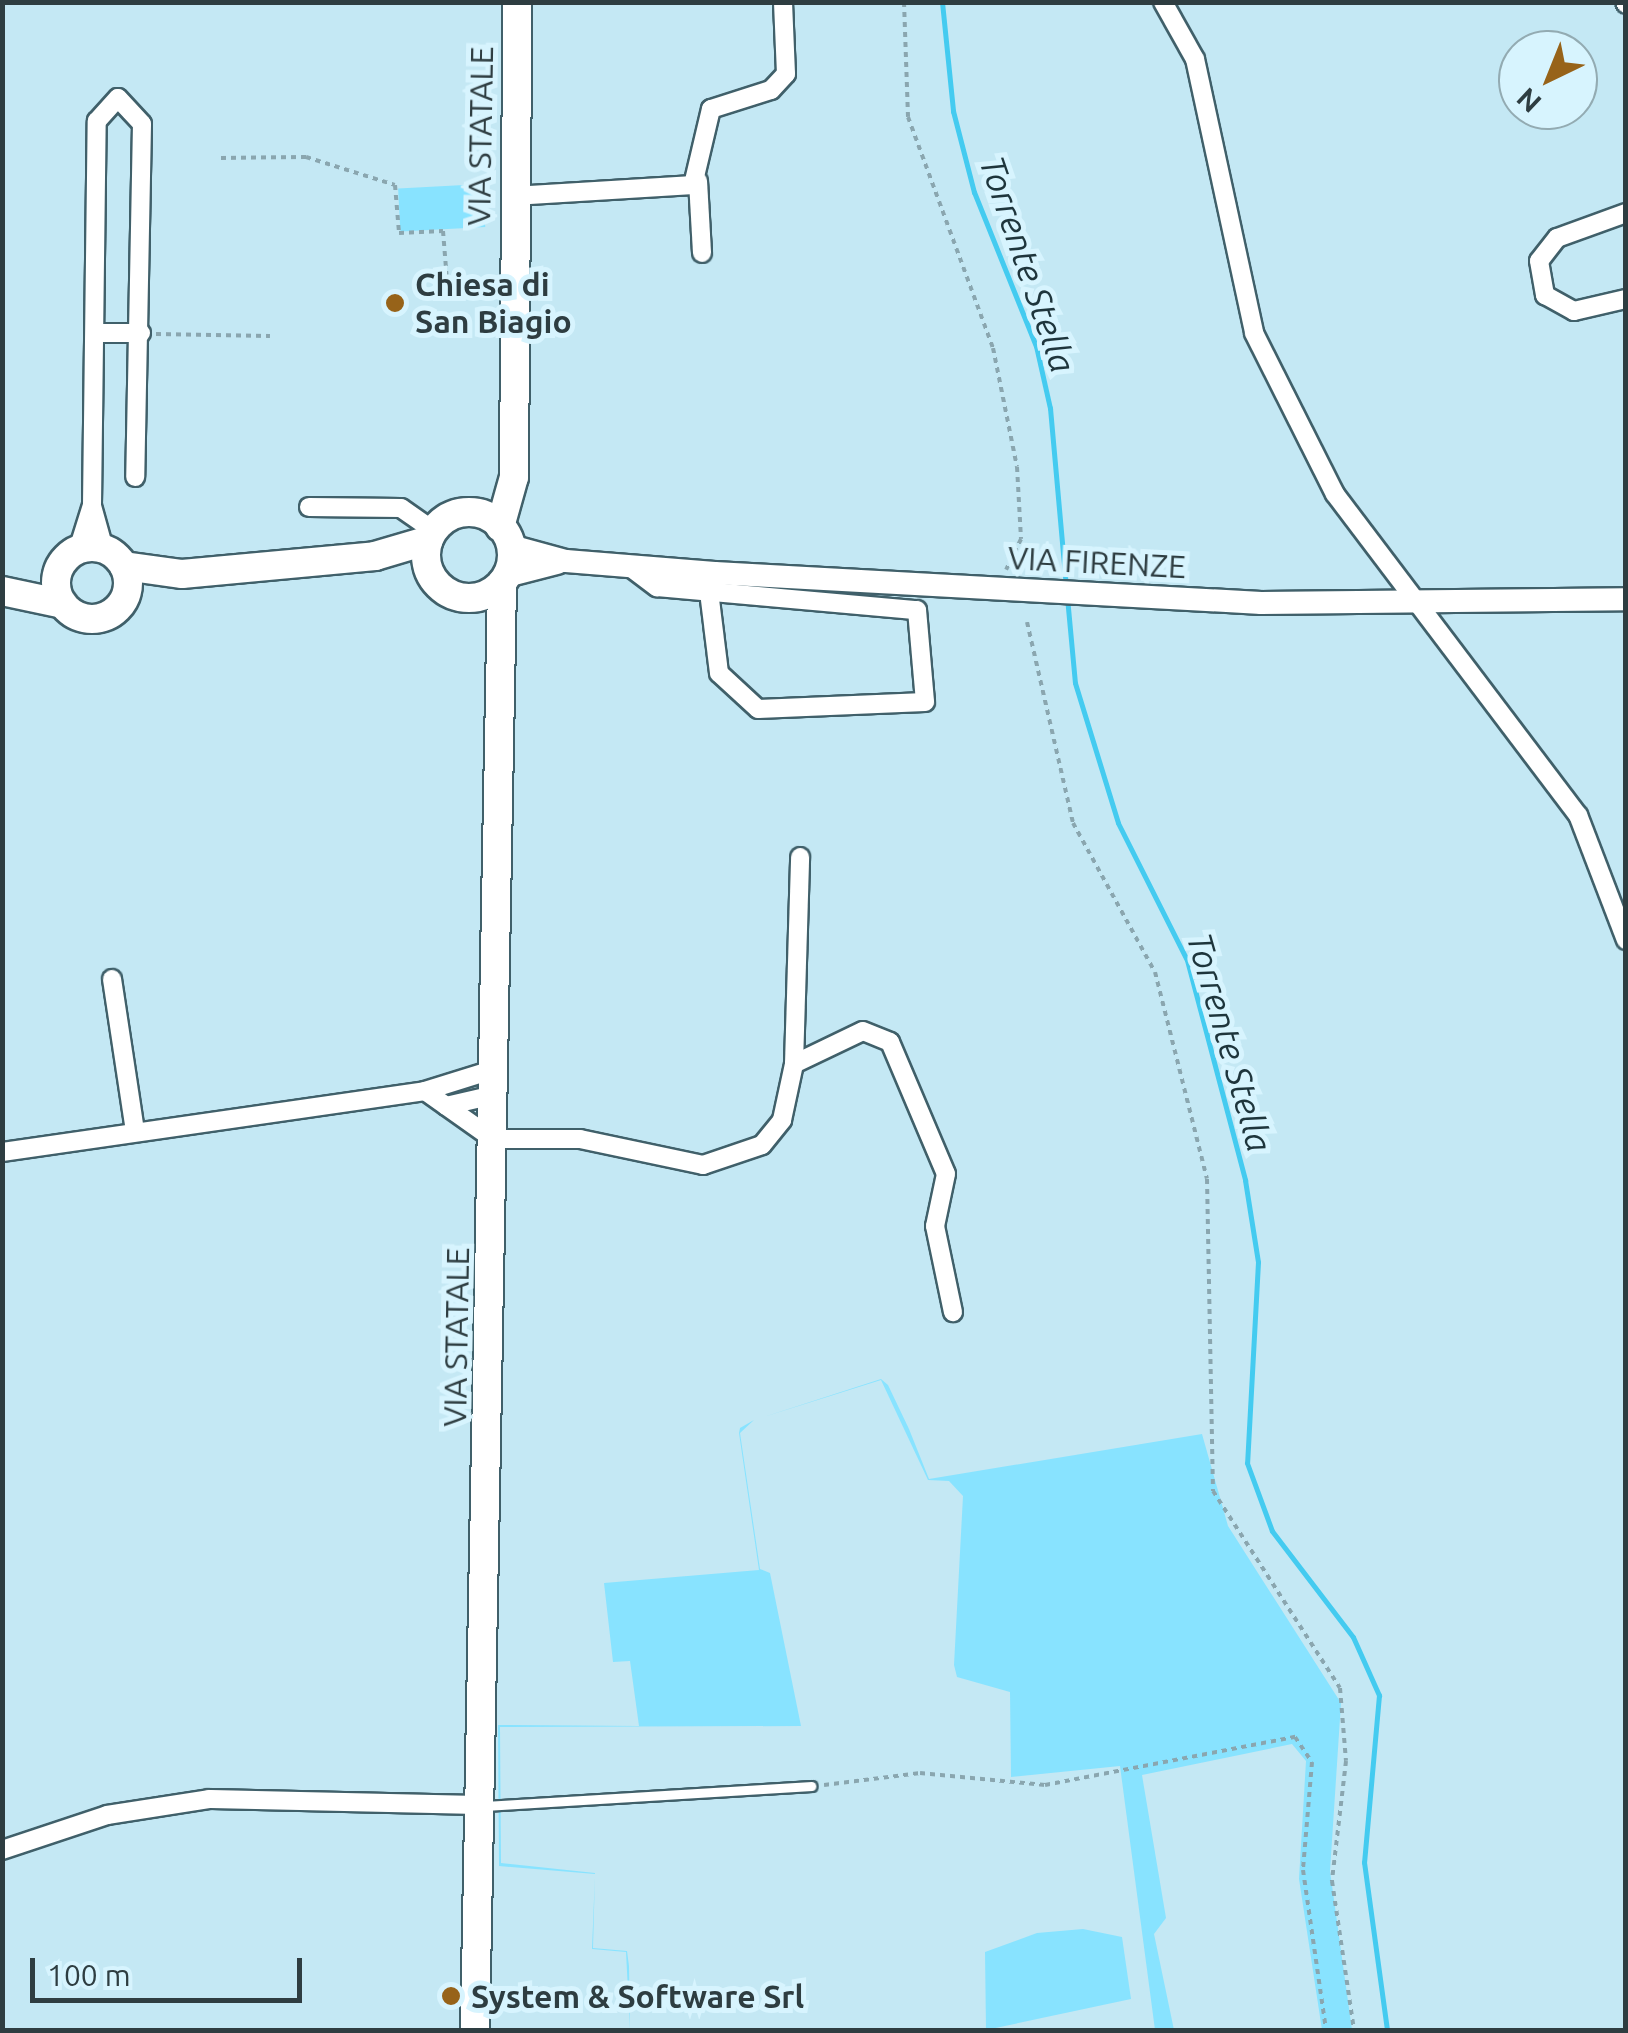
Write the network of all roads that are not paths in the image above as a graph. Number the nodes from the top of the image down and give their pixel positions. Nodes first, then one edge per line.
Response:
1 (517, 2) edge
2 (783, 2) edge
3 (1163, 2) edge
4 (698, 181) junction
5 (514, 196) junction
6 (1626, 213) edge
7 (702, 254) dead end
8 (1626, 298) edge
9 (96, 333) junction
10 (141, 333) junction
11 (135, 477) dead end
12 (309, 507) dead end
13 (497, 529) junction
14 (431, 535) junction
15 (102, 555) junction
16 (375, 556) junction
17 (566, 561) junction
18 (628, 566) junction
19 (58, 570) junction
20 (430, 572) junction
21 (182, 574) junction
22 (504, 579) junction
23 (2, 590) edge
24 (709, 592) junction
25 (466, 598) junction
26 (124, 599) junction
27 (1626, 599) edge
28 (63, 604) junction
29 (1414, 606) junction
30 (507, 645) junction
31 (800, 857) dead end
32 (1626, 940) edge
33 (112, 979) dead end
34 (794, 1064) junction
35 (495, 1082) junction
36 (425, 1092) junction
37 (446, 1106) junction
38 (135, 1131) junction
39 (493, 1139) junction
40 (2, 1152) edge
41 (953, 1312) dead end
42 (812, 1786) road end
43 (480, 1806) junction
44 (2, 1850) edge
45 (475, 2030) edge

1 - 5 main road, VIA STATALE
2 - 4 street
3 - 29 street
4 - 5 street
4 - 7 street
5 - 13 main road, VIA STATALE
6 - 8 street
9 - 10 street
9 - 10 street
9 - 15 street
10 - 11 street
12 - 14 street
13 - 14 main road
13 - 17 street
13 - 22 main road
14 - 16 main road
14 - 20 main road
15 - 19 main road
15 - 21 main road
15 - 26 main road
16 - 20 main road
16 - 21 main road
17 - 18 street, VIA FIRENZE
17 - 22 street
18 - 24 street
18 - 29 street, VIA FIRENZE
19 - 23 main road
19 - 28 main road
20 - 25 main road
21 - 26 main road
22 - 25 main road
22 - 30 main road, VIA STATALE
23 - 28 main road
24 - 24 street
25 - 30 main road
26 - 28 main road
27 - 29 street, VIA FIRENZE
29 - 32 street
30 - 35 main road, VIA STATALE
31 - 34 street
33 - 38 street
34 - 39 street
34 - 41 street
35 - 36 street
35 - 37 street
35 - 39 main road, VIA STATALE
36 - 37 street
36 - 38 street
37 - 39 street
38 - 40 street
39 - 43 main road, VIA STATALE
42 - 43 lane
43 - 44 street
43 - 45 main road, VIA STATALE

